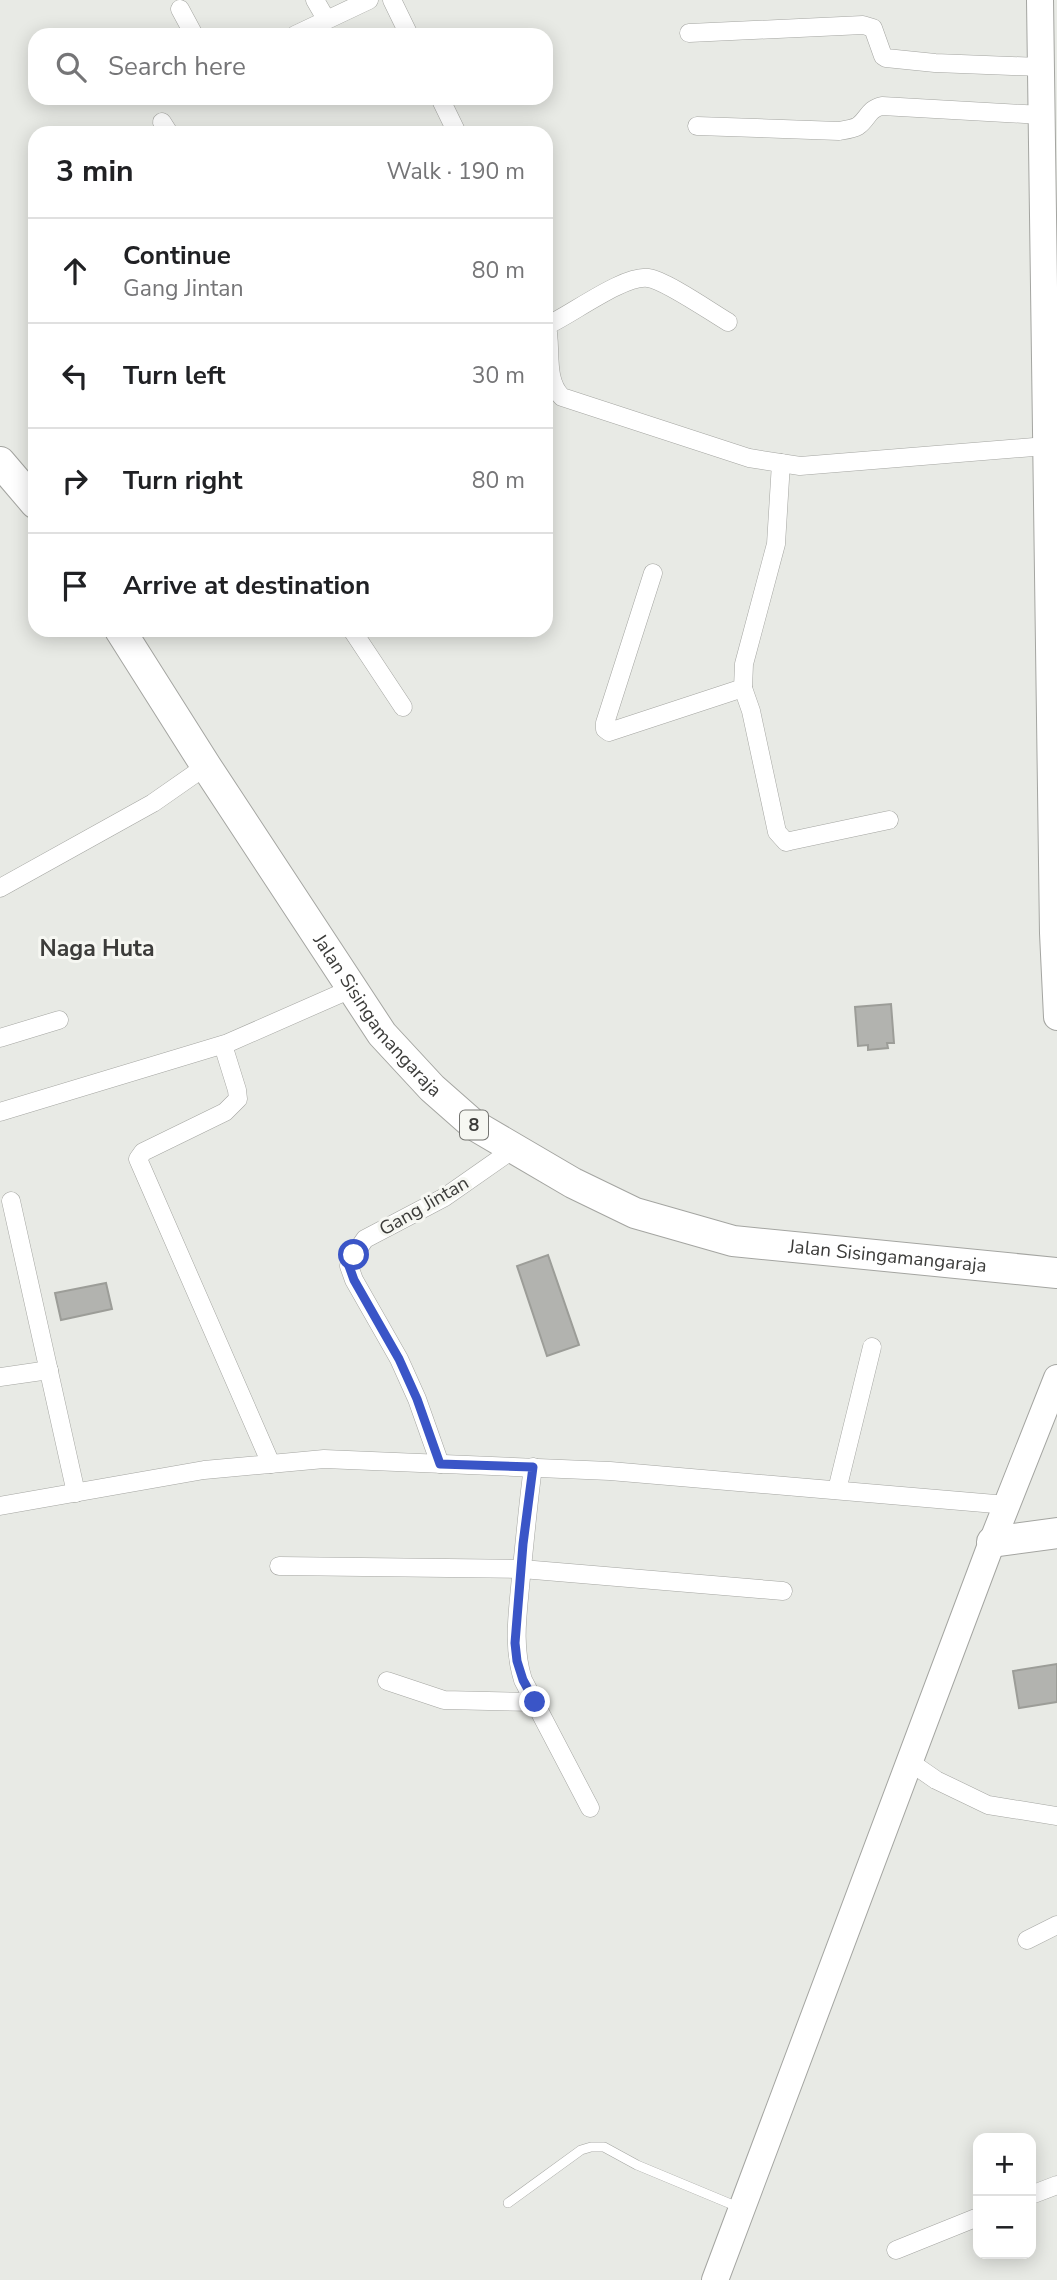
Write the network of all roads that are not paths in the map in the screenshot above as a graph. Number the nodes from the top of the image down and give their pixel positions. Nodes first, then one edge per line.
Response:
1 (315, 0) edge
2 (369, 0) edge
3 (392, 0) edge
4 (1040, 0) edge
5 (180, 9) dead end
6 (326, 19) junction
7 (190, 28) edge
8 (309, 28) edge
9 (406, 28) edge
10 (690, 33) dead end
11 (1046, 60) edge
12 (443, 105) edge
13 (1041, 115) junction
14 (454, 126) edge
15 (697, 126) dead end
16 (553, 322) edge
17 (728, 323) dead end
18 (553, 382) edge
19 (1046, 446) junction
20 (0, 462) edge
21 (781, 463) junction
22 (28, 495) edge
23 (1052, 546) edge
24 (653, 573) dead end
25 (124, 637) edge
26 (357, 637) edge
27 (743, 688) junction
28 (403, 707) dead end
29 (206, 766) junction
30 (889, 820) dead end
31 (0, 888) edge
32 (351, 989) junction
33 (1057, 1017) edge
34 (59, 1020) dead end
35 (0, 1038) edge
36 (223, 1045) junction
37 (0, 1112) edge
38 (515, 1148) junction
39 (11, 1201) dead end
40 (1057, 1273) edge
41 (872, 1347) dead end
42 (49, 1370) junction
43 (0, 1377) edge
44 (1057, 1378) edge
45 (271, 1464) junction
46 (440, 1464) junction
47 (533, 1467) junction
48 (837, 1490) junction
49 (76, 1493) junction
50 (1007, 1505) junction
51 (0, 1506) edge
52 (1057, 1533) edge
53 (992, 1542) junction
54 (279, 1566) dead end
55 (522, 1569) junction
56 (783, 1591) dead end
57 (387, 1681) dead end
58 (535, 1702) junction
59 (909, 1762) junction
60 (590, 1808) dead end
61 (1057, 1816) edge
62 (1057, 1925) edge
63 (1027, 1940) dead end
64 (1057, 2185) edge
65 (1036, 2193) edge
66 (508, 2203) dead end
67 (742, 2209) junction
68 (973, 2219) edge
69 (896, 2250) dead end
70 (715, 2280) edge

1 - 6 street
2 - 6 street
3 - 9 street
4 - 11 main road
5 - 7 street
6 - 8 street
10 - 11 street
11 - 13 main road
12 - 14 street
13 - 15 street
13 - 19 main road
16 - 17 street
18 - 21 street
19 - 21 street
19 - 23 main road
20 - 22 highway
21 - 27 street
23 - 33 main road
24 - 27 street
25 - 29 highway, Jalan Sisingamangaraja / 8
26 - 28 street
27 - 30 street
29 - 31 street
29 - 32 highway, Jalan Sisingamangaraja / 8
32 - 36 street
32 - 38 highway, Jalan Sisingamangaraja / 8
34 - 35 street
36 - 37 street
36 - 45 street
38 - 40 highway, Jalan Sisingamangaraja / 8
38 - 46 street, Gang Jintan
39 - 42 street
41 - 48 street
42 - 43 street
42 - 49 street
44 - 50 main road
45 - 46 street
45 - 49 street
46 - 47 street
47 - 48 street
47 - 55 street
48 - 50 street
49 - 51 street
50 - 53 main road
52 - 53 highway
53 - 59 main road
54 - 55 street
55 - 56 street
55 - 58 street
57 - 58 street
58 - 60 street
59 - 61 street
59 - 67 main road
62 - 63 street
64 - 65 street
66 - 67 lane
67 - 70 main road
68 - 69 street

